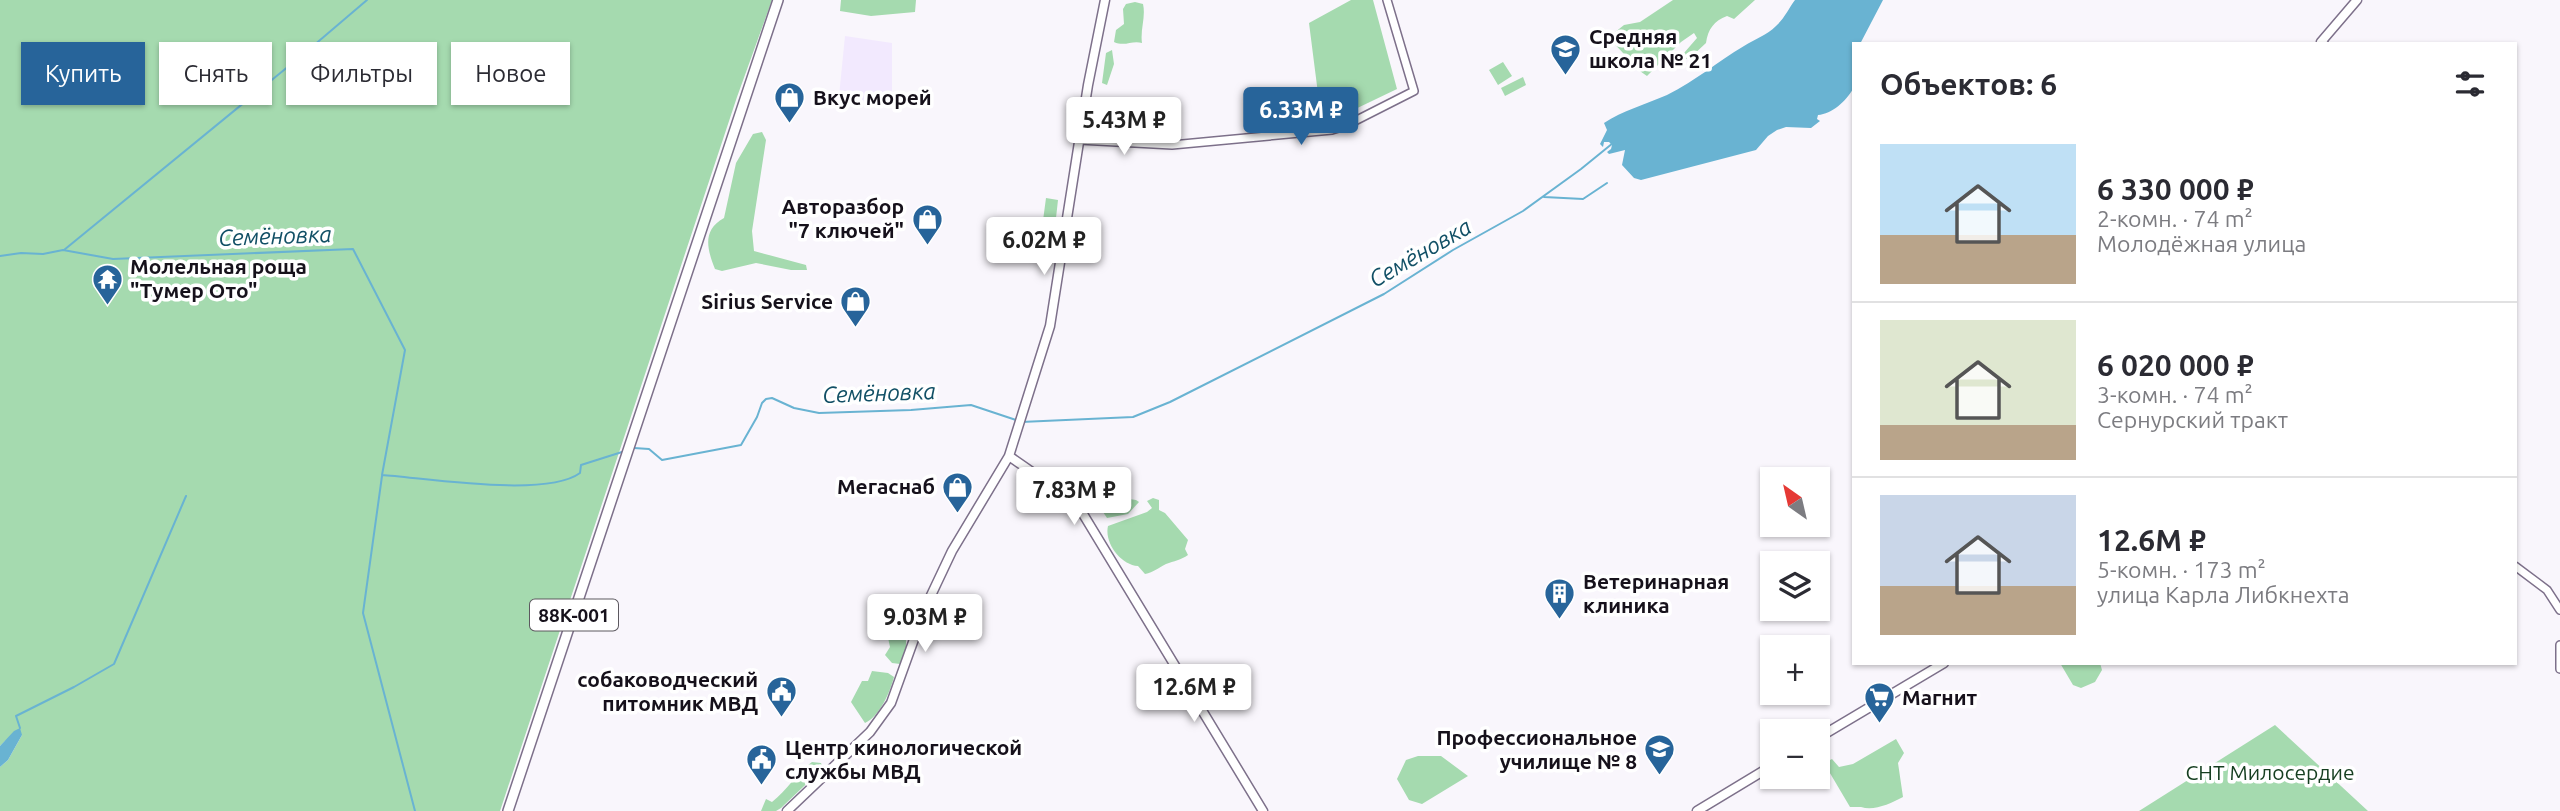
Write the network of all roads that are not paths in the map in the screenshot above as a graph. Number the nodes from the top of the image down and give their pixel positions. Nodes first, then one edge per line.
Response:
1 (778, 0) edge
2 (1105, 0) edge
3 (1387, 0) edge
4 (2357, 0) edge
5 (2321, 42) edge
6 (1079, 140) junction
7 (1009, 456) junction
8 (2517, 568) edge
9 (2560, 610) edge
10 (2560, 645) edge
11 (1941, 665) edge
12 (2560, 669) edge
13 (1830, 731) edge
14 (1760, 773) edge
15 (508, 811) edge
16 (787, 811) edge
17 (1263, 811) edge
18 (1697, 811) edge

1 - 15 main road, 88К-001
2 - 6 main road
3 - 6 street
4 - 5 main road
6 - 7 main road
7 - 16 main road
7 - 17 main road
8 - 9 street
10 - 12 street
11 - 13 main road
14 - 18 main road

